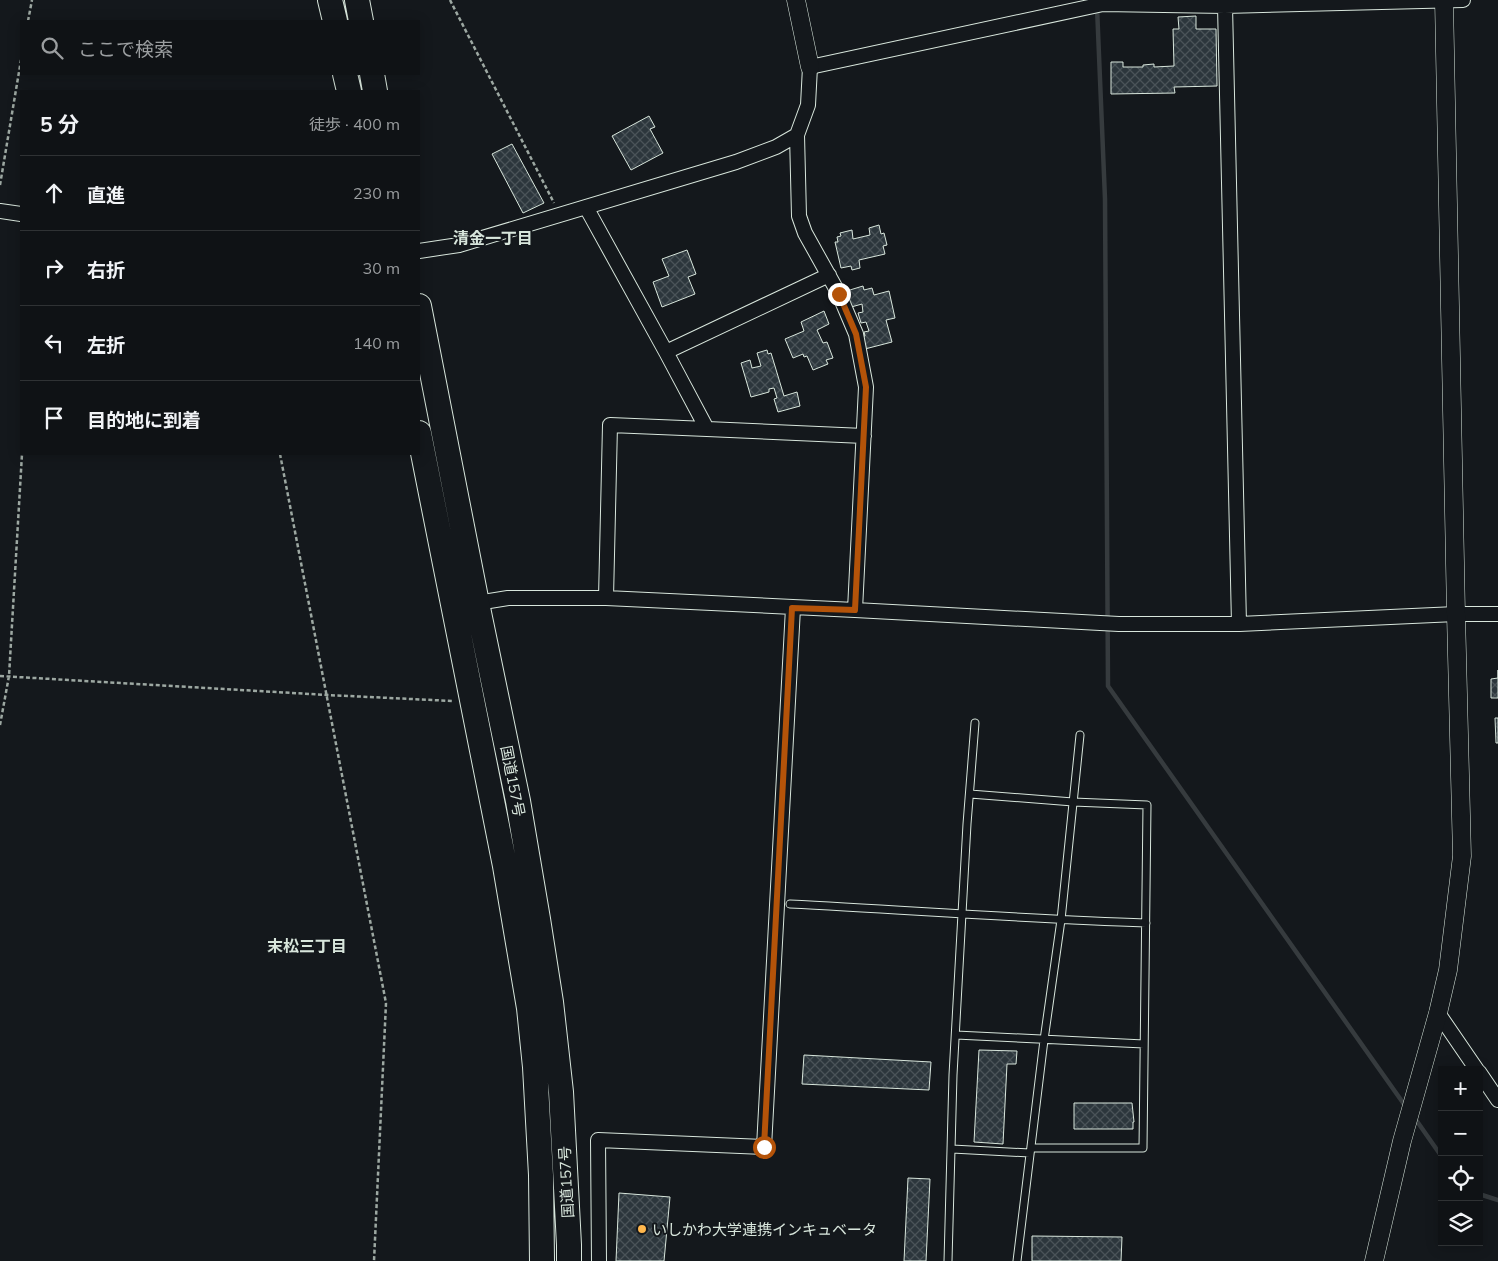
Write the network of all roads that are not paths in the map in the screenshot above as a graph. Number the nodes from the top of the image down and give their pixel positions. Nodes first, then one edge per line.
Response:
1 (330, 0) edge
2 (357, 0) edge
3 (796, 0) edge
4 (1444, 0) edge
5 (1463, 0) edge
6 (1225, 6) junction
7 (335, 20) edge
8 (361, 20) edge
9 (810, 67) junction
10 (345, 75) edge
11 (372, 75) edge
12 (349, 90) edge
13 (375, 90) edge
14 (797, 135) junction
15 (586, 207) junction
16 (0, 211) edge
17 (20, 214) edge
18 (420, 251) edge
19 (828, 275) junction
20 (420, 311) edge
21 (666, 352) junction
22 (706, 429) junction
23 (864, 436) junction
24 (420, 438) edge
25 (606, 598) junction
26 (477, 603) junction
27 (792, 608) junction
28 (855, 610) junction
29 (1456, 614) junction
30 (1498, 614) edge
31 (1239, 624) junction
32 (975, 723) dead end
33 (1080, 735) dead end
34 (970, 794) junction
35 (1073, 802) junction
36 (790, 904) dead end
37 (963, 913) junction
38 (1061, 920) junction
39 (1146, 923) junction
40 (1438, 1013) junction
41 (956, 1035) junction
42 (1044, 1040) junction
43 (1144, 1044) junction
44 (1475, 1066) edge
45 (1483, 1078) edge
46 (1498, 1100) edge
47 (952, 1150) junction
48 (1031, 1150) junction
49 (542, 1261) edge
50 (568, 1261) edge
51 (599, 1261) edge
52 (948, 1261) edge
53 (1016, 1261) edge
54 (1374, 1261) edge

1 - 7 highway
2 - 8 highway
3 - 9 street
4 - 5 street
4 - 6 street
4 - 29 street
6 - 9 street
6 - 31 street
9 - 14 street
10 - 12 highway
11 - 13 highway
14 - 15 street
14 - 19 street
15 - 18 street
15 - 21 street
16 - 17 street
19 - 21 street
19 - 23 street
20 - 26 highway, 国道157号
21 - 22 street
22 - 23 street
22 - 25 street
23 - 28 street
24 - 49 highway, 国道157号
25 - 26 street
25 - 27 street
26 - 50 highway, 国道157号
27 - 28 street
27 - 51 street
28 - 31 street
29 - 30 street
29 - 31 street
29 - 40 street
32 - 34 lane
33 - 35 lane
34 - 35 lane
34 - 37 lane
35 - 38 lane
35 - 39 lane
36 - 37 lane
37 - 38 lane
37 - 41 lane
38 - 39 lane
38 - 42 lane
39 - 43 lane
40 - 44 street
40 - 54 street
41 - 42 lane
41 - 47 lane
42 - 43 lane
42 - 48 lane
43 - 48 lane
45 - 46 street
47 - 48 lane
47 - 52 lane
48 - 53 lane

